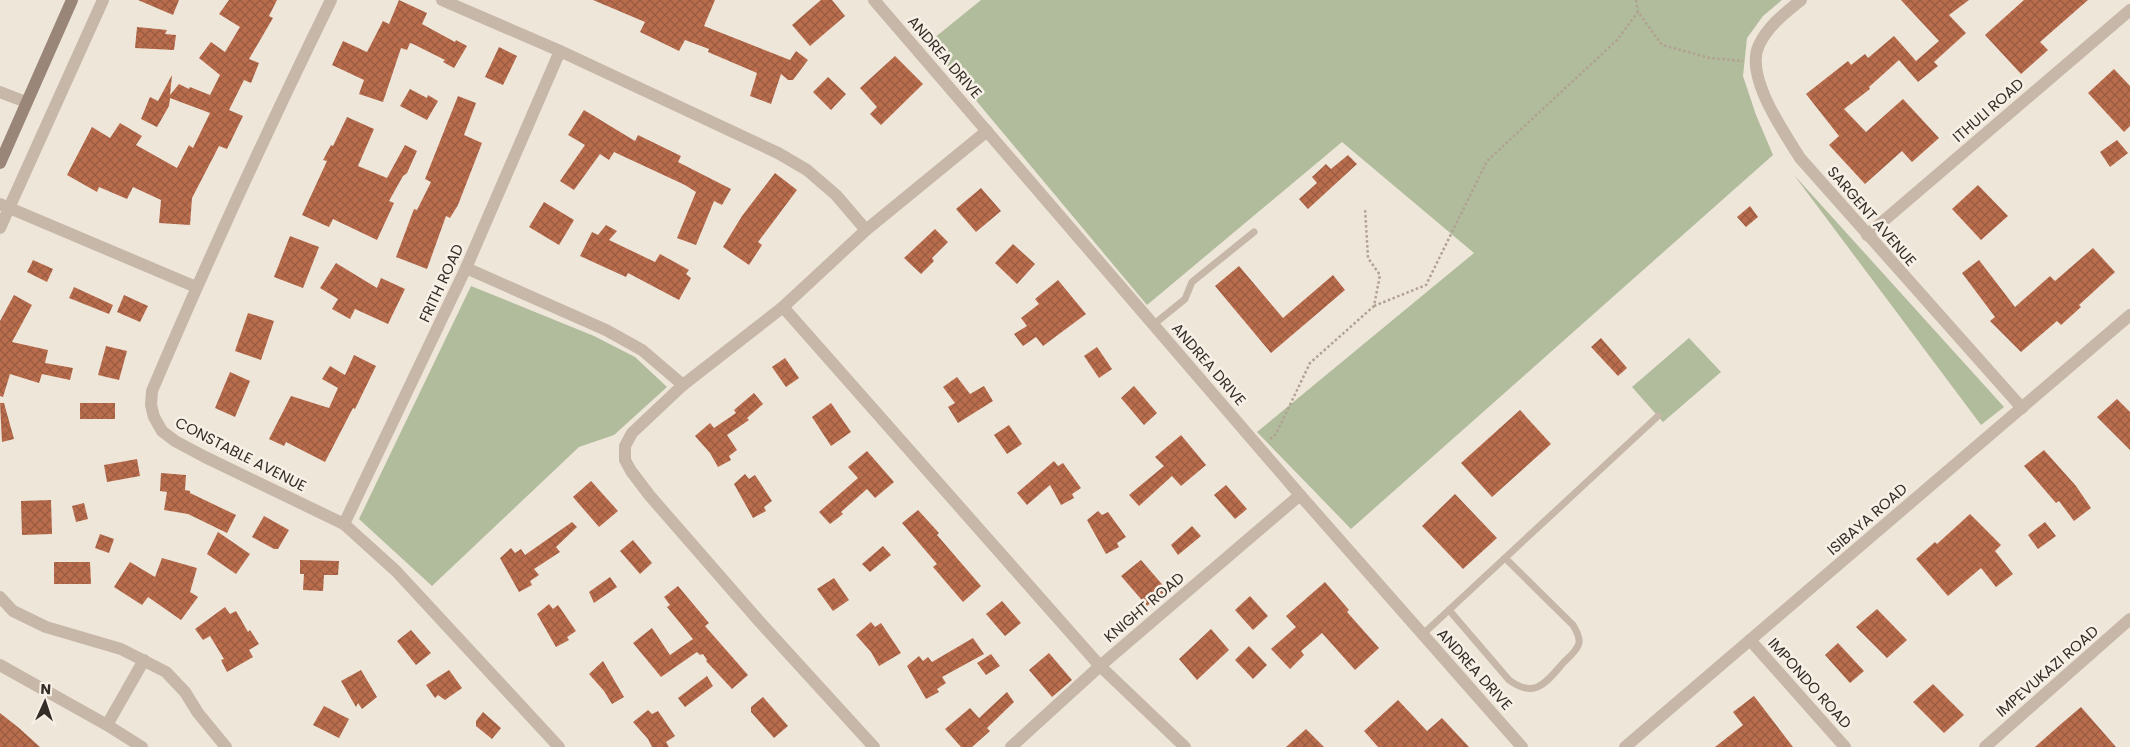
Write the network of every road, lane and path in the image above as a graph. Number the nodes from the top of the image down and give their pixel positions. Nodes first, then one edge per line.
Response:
1 (72, 0) edge
2 (103, 0) edge
3 (331, 0) edge
4 (442, 0) edge
5 (874, 0) edge
6 (1636, 0) edge
7 (1801, 0) edge
8 (2130, 10) edge
9 (1638, 12) junction
10 (560, 51) junction
11 (1755, 61) junction
12 (0, 92) edge
13 (26, 102) junction
14 (987, 131) junction
15 (0, 163) edge
16 (5, 207) edge
17 (1365, 208) dead end
18 (0, 228) edge
19 (866, 230) junction
20 (1254, 232) dead end
21 (1867, 234) junction
22 (466, 268) junction
23 (196, 287) junction
24 (1374, 306) junction
25 (783, 307) junction
26 (2130, 315) edge
27 (1153, 325) junction
28 (683, 385) junction
29 (2022, 408) junction
30 (1658, 416) dead end
31 (1260, 449) junction
32 (1300, 495) junction
33 (344, 524) junction
34 (1505, 558) junction
35 (0, 597) edge
36 (1449, 610) junction
37 (2130, 619) edge
38 (1422, 635) junction
39 (1750, 640) junction
40 (144, 660) junction
41 (0, 664) edge
42 (1100, 666) junction
43 (108, 725) junction
44 (142, 747) edge
45 (226, 747) edge
46 (559, 747) edge
47 (874, 747) edge
48 (1011, 747) edge
49 (1185, 747) edge
50 (1522, 747) edge
51 (1625, 747) edge
52 (1845, 747) edge
53 (1984, 747) edge

1 - 13 main road
2 - 16 street
3 - 23 street, CONSTABLE AVENUE
4 - 10 street
5 - 14 street, ANDREA DRIVE
6 - 9 path
7 - 11 street
8 - 21 street, ITHULI ROAD
9 - 11 path
9 - 24 path
10 - 19 street
10 - 22 street, FRITH ROAD
11 - 21 street, SARGENT AVENUE
12 - 13 street
13 - 15 main road
14 - 19 street
14 - 27 street, ANDREA DRIVE
16 - 18 street
16 - 23 street
17 - 24 path
19 - 25 street
20 - 27 lane
21 - 29 street, SARGENT AVENUE
22 - 28 street
22 - 33 street, FRITH ROAD
23 - 33 street, CONSTABLE AVENUE
24 - 31 path
25 - 28 street
25 - 42 street
26 - 29 street, ISIBAYA ROAD
27 - 31 street, ANDREA DRIVE
28 - 47 street
29 - 39 street, ISIBAYA ROAD
30 - 34 lane
31 - 32 street, ANDREA DRIVE
32 - 38 street, ANDREA DRIVE
32 - 42 street, KNIGHT ROAD
33 - 46 street, CONSTABLE AVENUE
34 - 36 lane
34 - 36 lane
35 - 40 street
36 - 38 lane
37 - 53 street, IMPEVUKAZI ROAD
38 - 50 street, ANDREA DRIVE
39 - 51 street, ISIBAYA ROAD
39 - 52 street, IMPONDO ROAD
40 - 43 street
40 - 45 street
41 - 43 street
42 - 48 street, KNIGHT ROAD
42 - 49 street
43 - 44 street

